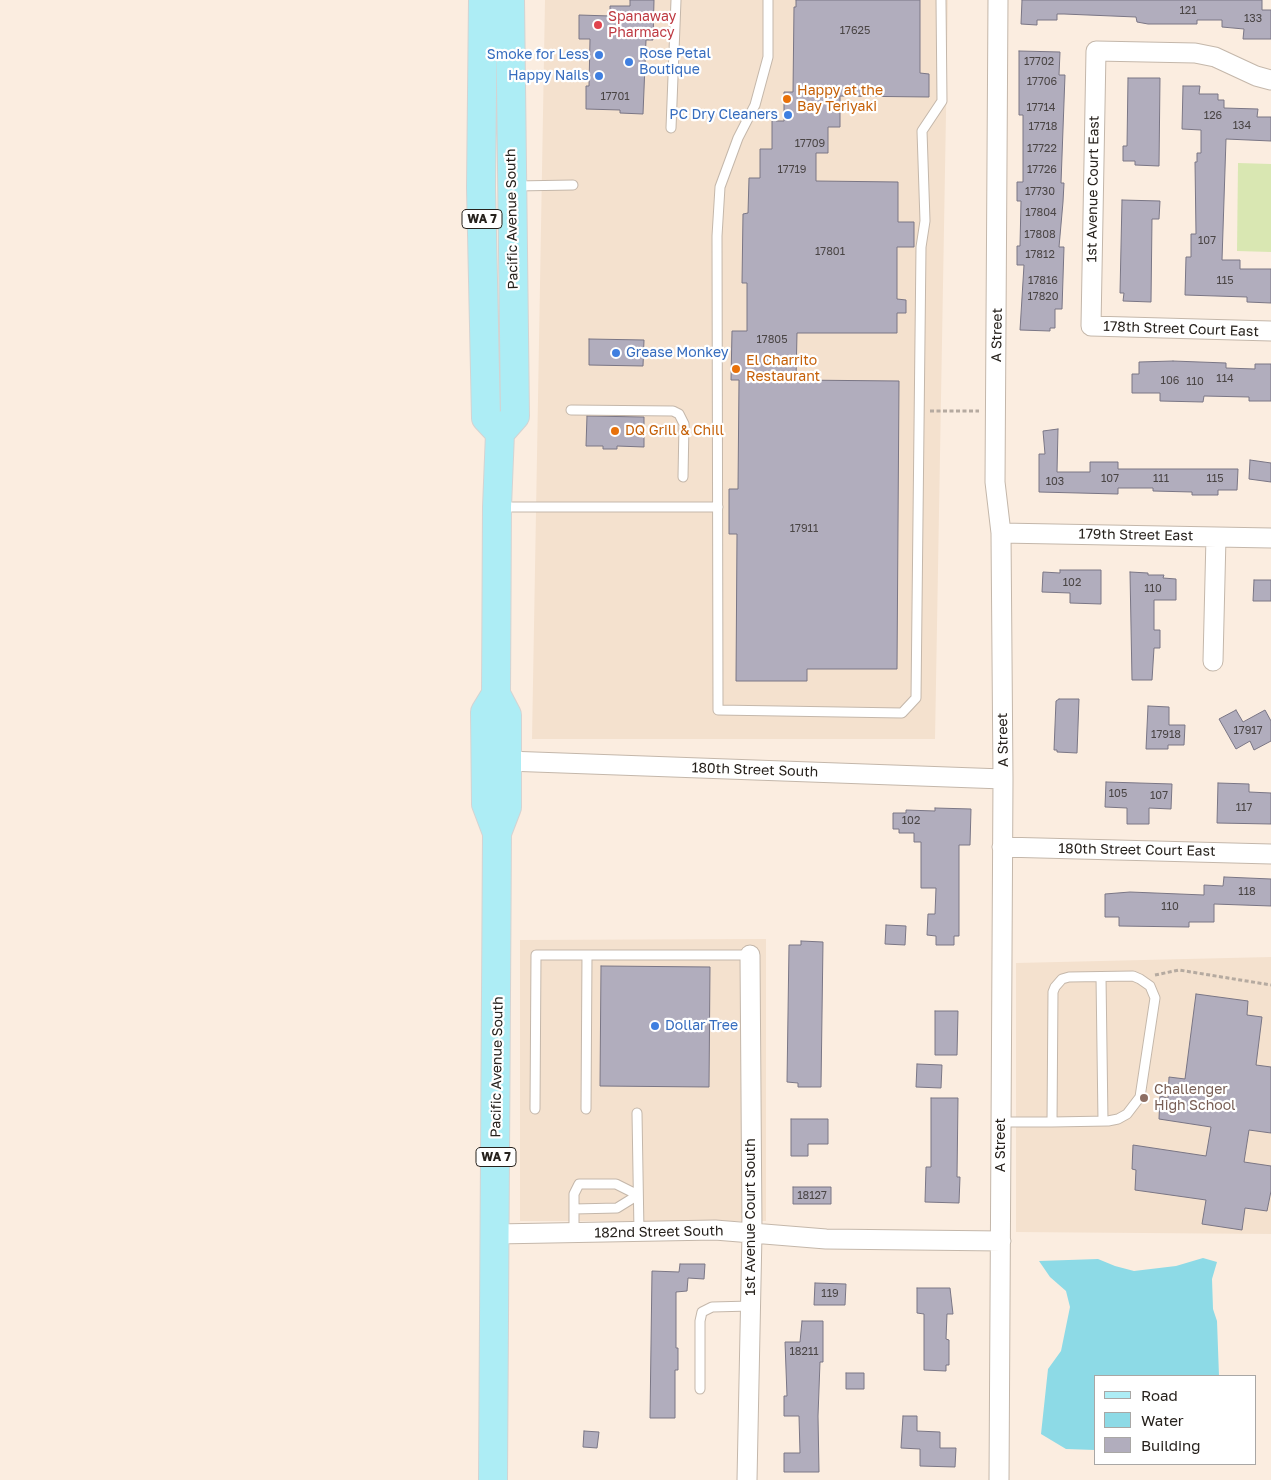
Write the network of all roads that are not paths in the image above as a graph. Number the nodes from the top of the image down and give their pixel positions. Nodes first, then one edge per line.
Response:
1 (483, 0) edge
2 (510, 0) edge
3 (676, 0) edge
4 (768, 0) edge
5 (941, 0) edge
6 (998, 0) edge
7 (1271, 80) edge
8 (672, 128) dead end
9 (573, 185) dead end
10 (510, 186) junction
11 (1091, 326) joint
12 (1271, 332) edge
13 (571, 410) dead end
14 (500, 433) junction
15 (684, 477) dead end
16 (718, 507) junction
17 (497, 508) junction
18 (1001, 533) junction
19 (1216, 537) junction
20 (1271, 538) edge
21 (1213, 661) dead end
22 (496, 694) junction
23 (507, 761) junction
24 (1003, 778) junction
25 (497, 833) junction
26 (1002, 847) junction
27 (1271, 854) edge
28 (587, 955) junction
29 (750, 955) joint
30 (1101, 977) junction
31 (535, 1108) dead end
32 (586, 1108) dead end
33 (637, 1114) dead end
34 (1103, 1121) junction
35 (1002, 1122) junction
36 (1052, 1122) junction
37 (638, 1195) junction
38 (574, 1209) junction
39 (639, 1232) junction
40 (574, 1233) junction
41 (752, 1233) junction
42 (496, 1234) junction
43 (1001, 1241) junction
44 (751, 1306) junction
45 (700, 1389) dead end
46 (493, 1480) edge
47 (747, 1480) edge
48 (999, 1480) edge

1 - 14 main road, WA 7
2 - 10 main road, Pacific Avenue South / WA 7
3 - 8 lane
4 - 16 lane
5 - 16 lane
6 - 18 street, A Street
7 - 11 street, 1st Avenue Court East
9 - 10 lane
10 - 14 main road, Pacific Avenue South / WA 7
11 - 12 street, 178th Street Court East
13 - 15 lane
14 - 17 main road, Pacific Avenue South / WA 7
16 - 17 lane
17 - 22 main road, Pacific Avenue South / WA 7
18 - 19 street, 179th Street East
18 - 24 street, A Street
19 - 20 street, 179th Street East
19 - 21 street
22 - 23 main road, Pacific Avenue South / WA 7
22 - 25 main road, Pacific Avenue South / WA 7
23 - 24 street, 180th Street South
23 - 25 main road, Pacific Avenue South / WA 7
24 - 26 street, A Street
25 - 42 main road, Pacific Avenue South / WA 7
26 - 27 street, 180th Street Court East
26 - 35 street, A Street
28 - 29 lane
28 - 31 lane
28 - 32 lane
29 - 41 street, 1st Avenue Court South
30 - 34 lane
30 - 34 lane
30 - 36 lane
33 - 37 lane
34 - 36 lane
35 - 36 lane
35 - 43 street, A Street
37 - 38 lane
37 - 38 lane
37 - 39 lane
38 - 40 lane
39 - 40 street, 182nd Street South
39 - 41 street, 182nd Street South
40 - 42 street, 182nd Street South
41 - 43 street, 182nd Street South
41 - 44 street, 1st Avenue Court South
42 - 46 main road, Pacific Avenue South / WA 7
43 - 48 street, A Street
44 - 45 lane
44 - 47 street, 1st Avenue Court South

